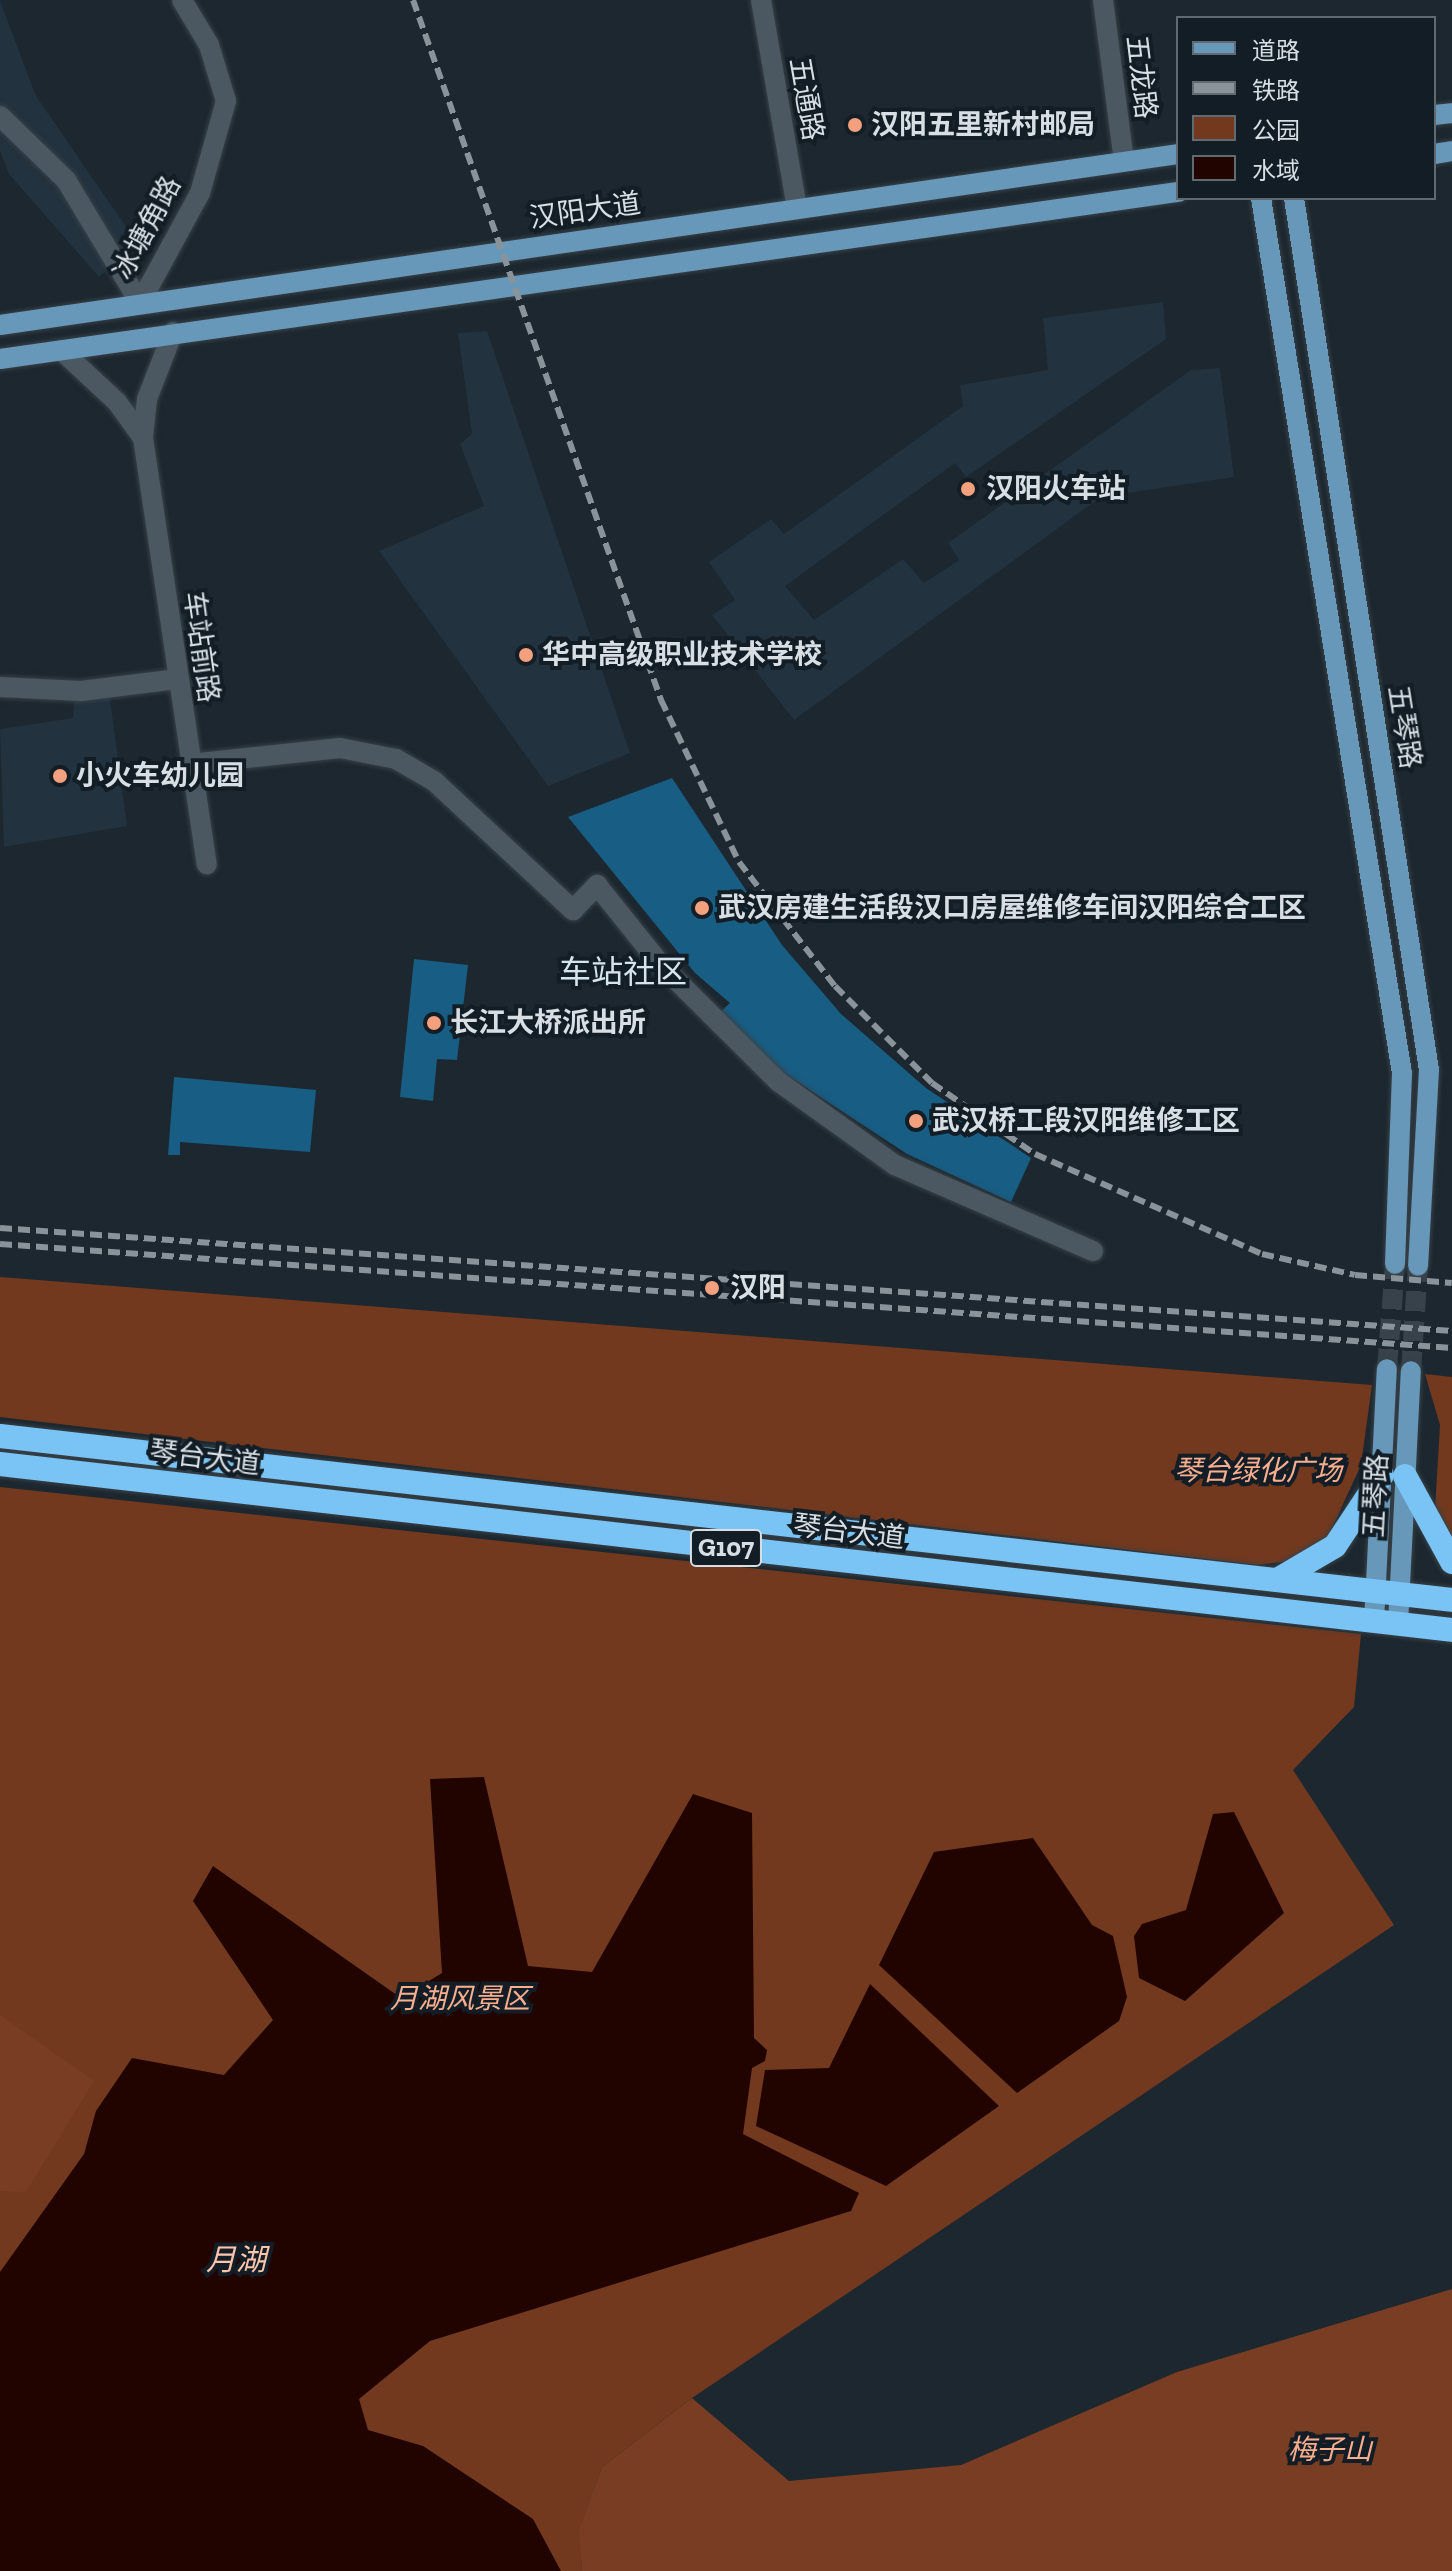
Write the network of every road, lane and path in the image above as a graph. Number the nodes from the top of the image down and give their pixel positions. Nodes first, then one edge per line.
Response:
1 (182, 0) edge
2 (761, 0) edge
3 (1103, 0) edge
4 (0, 116) edge
5 (1176, 154) edge
6 (1124, 161) junction
7 (1176, 192) edge
8 (1261, 200) edge
9 (1294, 200) edge
10 (797, 209) junction
11 (140, 303) junction
12 (0, 325) edge
13 (173, 332) junction
14 (61, 350) junction
15 (0, 359) edge
16 (143, 438) junction
17 (178, 679) junction
18 (0, 687) edge
19 (190, 764) junction
20 (207, 864) dead end
21 (1093, 1251) dead end
22 (1395, 1264) tunnel mouth
23 (1418, 1266) tunnel mouth
24 (1387, 1369) tunnel mouth
25 (1411, 1371) tunnel mouth
26 (0, 1436) edge
27 (0, 1464) edge
28 (1394, 1476) junction
29 (1452, 1562) edge
30 (1276, 1581) junction
31 (1388, 1594) junction
32 (1452, 1600) edge
33 (1386, 1623) junction
34 (1452, 1630) edge

1 - 11 street, 冰塘角路
2 - 10 street, 五通路
3 - 6 street, 五龙路
4 - 11 street
5 - 6 main road, 汉阳大道
6 - 10 main road, 汉阳大道
7 - 13 main road
8 - 22 main road, 五琴路
9 - 23 main road, 五琴路
10 - 11 main road, 汉阳大道
11 - 12 main road, 汉阳大道
13 - 14 main road
13 - 16 street
14 - 15 main road
14 - 16 street
16 - 17 street, 车站前路
17 - 18 street
17 - 19 street, 车站前路
19 - 20 street, 车站前路
19 - 21 street
24 - 28 main road, 五琴路
25 - 28 main road, 五琴路
26 - 30 highway, 琴台大道 / G107
27 - 33 highway, 琴台大道 / G107
28 - 29 highway
28 - 30 highway
28 - 31 main road, 五琴路
30 - 31 highway, 琴台大道 / G107
31 - 32 highway, 琴台大道 / G107
31 - 33 main road, 五琴路
33 - 34 highway, 琴台大道 / G107

